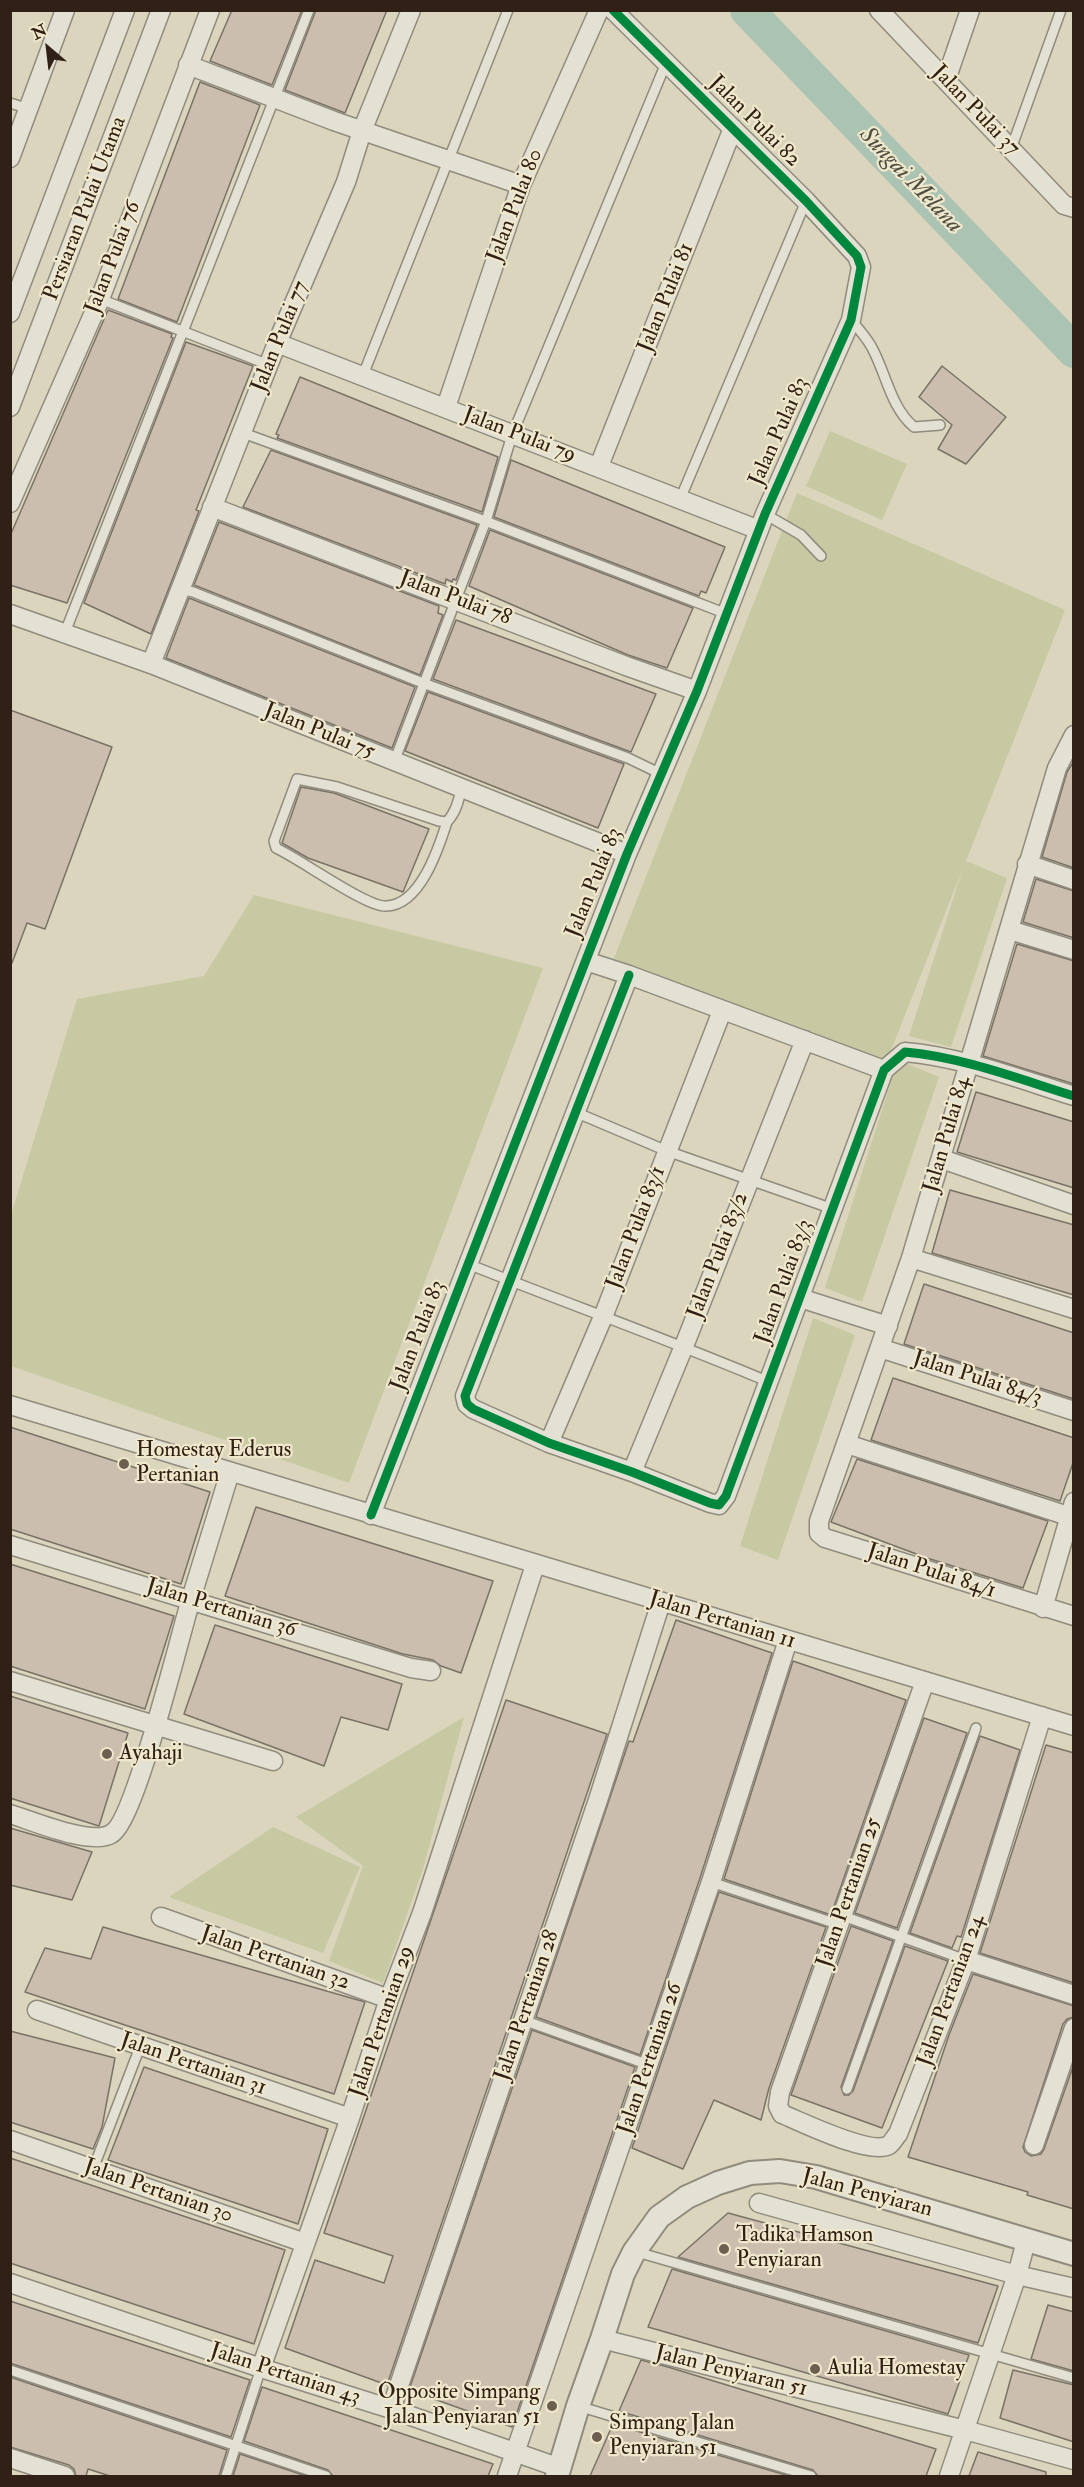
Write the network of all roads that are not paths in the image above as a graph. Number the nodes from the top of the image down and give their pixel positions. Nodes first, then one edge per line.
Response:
1 (65, 10) edge
2 (125, 10) edge
3 (161, 10) edge
4 (210, 10) edge
5 (309, 10) edge
6 (411, 10) edge
7 (508, 10) edge
8 (599, 10) edge
9 (613, 10) edge
10 (879, 10) edge
11 (970, 10) edge
12 (1060, 10) edge
13 (666, 63) junction
14 (188, 65) junction
15 (945, 80) junction
16 (274, 99) junction
17 (10, 103) edge
18 (29, 109) junction
19 (733, 128) junction
20 (362, 131) junction
21 (1011, 149) junction
22 (10, 158) edge
23 (448, 160) junction
24 (521, 185) junction
25 (806, 201) junction
26 (1074, 208) edge
27 (861, 267) joint
28 (100, 299) junction
29 (10, 313) edge
30 (851, 320) junction
31 (182, 332) junction
32 (277, 343) junction
33 (269, 365) junction
34 (363, 375) junction
35 (10, 407) edge
36 (446, 407) junction
37 (940, 425) dead end
38 (243, 434) junction
39 (512, 435) junction
40 (599, 466) junction
41 (681, 498) junction
42 (10, 503) edge
43 (212, 507) junction
44 (486, 521) junction
45 (762, 522) junction
46 (821, 556) dead end
47 (180, 589) junction
48 (454, 598) junction
49 (10, 614) edge
50 (727, 614) junction
51 (64, 635) junction
52 (151, 664) junction
53 (423, 683) junction
54 (697, 691) junction
55 (1074, 735) edge
56 (394, 762) junction
57 (661, 774) junction
58 (461, 788) junction
59 (447, 822) junction
60 (627, 854) junction
61 (1027, 864) junction
62 (1074, 880) edge
63 (1010, 930) junction
64 (1074, 950) edge
65 (585, 961) junction
66 (629, 975) junction
67 (722, 1011) junction
68 (805, 1040) junction
69 (969, 1064) junction
70 (884, 1070) junction
71 (1074, 1096) edge
72 (575, 1112) junction
73 (667, 1151) junction
74 (942, 1159) junction
75 (749, 1178) junction
76 (1074, 1205) edge
77 (833, 1209) junction
78 (911, 1258) junction
79 (468, 1264) junction
80 (510, 1281) junction
81 (800, 1298) junction
82 (1074, 1309) edge
83 (603, 1317) junction
84 (888, 1326) junction
85 (684, 1346) junction
86 (880, 1348) junction
87 (769, 1382) junction
88 (10, 1405) edge
89 (1074, 1411) edge
90 (549, 1443) junction
91 (848, 1444) junction
92 (230, 1472) junction
93 (632, 1472) junction
94 (1071, 1509) edge
95 (371, 1515) junction
96 (819, 1533) joint
97 (10, 1545) edge
98 (535, 1565) junction
99 (191, 1600) junction
100 (661, 1602) junction
101 (1043, 1608) junction
102 (1074, 1616) edge
103 (788, 1640) junction
104 (431, 1671) dead end
105 (10, 1681) edge
106 (925, 1681) junction
107 (1042, 1716) junction
108 (156, 1726) junction
109 (1074, 1726) edge
110 (976, 1728) dead end
111 (273, 1761) dead end
112 (10, 1814) edge
113 (711, 1882) junction
114 (162, 1917) dead end
115 (841, 1920) junction
116 (902, 1937) junction
117 (966, 1960) junction
118 (1074, 1995) edge
119 (389, 1999) junction
120 (37, 2010) dead end
121 (523, 2020) junction
122 (1074, 2028) edge
123 (140, 2047) junction
124 (649, 2066) junction
125 (847, 2089) dead end
126 (778, 2106) joint
127 (350, 2118) junction
128 (10, 2140) edge
129 (1034, 2145) dead end
130 (93, 2169) junction
131 (759, 2204) dead end
132 (1026, 2241) junction
133 (305, 2243) junction
134 (634, 2252) junction
135 (1074, 2254) edge
136 (1017, 2275) junction
137 (10, 2283) edge
138 (1074, 2288) edge
139 (602, 2339) junction
140 (990, 2354) junction
141 (261, 2368) junction
142 (10, 2370) edge
143 (1074, 2378) edge
144 (578, 2406) junction
145 (391, 2409) junction
146 (965, 2430) junction
147 (236, 2447) junction
148 (515, 2452) junction
149 (10, 2458) edge
150 (1074, 2460) edge
151 (558, 2472) edge
152 (64, 2476) edge
153 (226, 2476) edge
154 (326, 2476) edge
155 (507, 2476) edge
156 (811, 2476) edge
157 (949, 2476) edge

1 - 18 street
2 - 29 street, Persiaran Pulai Utama
3 - 35 street, Persiaran Pulai Utama
4 - 14 street, Jalan Pulai 76
5 - 16 lane
6 - 20 street, Jalan Pulai 77
7 - 23 lane
8 - 24 street, Jalan Pulai 80
9 - 13 street, Jalan Pulai 82
10 - 15 street, Jalan Pulai 37
11 - 15 street
12 - 21 lane
13 - 19 street, Jalan Pulai 82
13 - 39 lane
14 - 16 street
14 - 28 street, Jalan Pulai 76
15 - 21 street, Jalan Pulai 37
16 - 20 street
16 - 31 lane
17 - 18 lane
18 - 22 street
19 - 25 street, Jalan Pulai 82
19 - 40 street, Jalan Pulai 81
20 - 23 street
20 - 32 street, Jalan Pulai 77
21 - 26 street, Jalan Pulai 37
23 - 24 street
23 - 34 lane
24 - 36 street, Jalan Pulai 80
25 - 27 street, Jalan Pulai 82
25 - 41 lane
27 - 30 street, Jalan Pulai 83
28 - 31 lane
28 - 42 street, Jalan Pulai 76
30 - 37 lane
30 - 45 street, Jalan Pulai 83
31 - 33 lane
31 - 51 lane
32 - 33 street, Jalan Pulai 77
32 - 34 street, Jalan Pulai 79
33 - 38 street, Jalan Pulai 77
34 - 36 street, Jalan Pulai 79
36 - 39 street, Jalan Pulai 79
38 - 43 street, Jalan Pulai 77
38 - 44 lane
39 - 40 street, Jalan Pulai 79
39 - 44 lane
40 - 41 street, Jalan Pulai 79
41 - 45 street, Jalan Pulai 79
43 - 47 street, Jalan Pulai 77
43 - 48 street, Jalan Pulai 78
44 - 48 lane
44 - 50 lane
45 - 46 lane
45 - 50 street, Jalan Pulai 83
47 - 52 street, Jalan Pulai 77
47 - 53 lane
48 - 53 lane
48 - 54 street, Jalan Pulai 78
49 - 51 street, Jalan Pulai 75
50 - 54 street, Jalan Pulai 83
51 - 52 street, Jalan Pulai 75
52 - 56 street, Jalan Pulai 75
53 - 56 lane
53 - 57 lane
54 - 57 street, Jalan Pulai 83
55 - 61 street, Jalan Pulai 84
56 - 58 street, Jalan Pulai 75
57 - 60 street, Jalan Pulai 83
58 - 59 lane
58 - 60 street, Jalan Pulai 75
59 - 59 lane
60 - 65 street, Jalan Pulai 83
61 - 62 street
61 - 63 street, Jalan Pulai 84
63 - 64 street
63 - 69 street, Jalan Pulai 84
65 - 66 street
65 - 79 street, Jalan Pulai 83
66 - 67 street
66 - 72 street
67 - 68 street
67 - 73 street, Jalan Pulai 83/1
68 - 70 street
68 - 75 street, Jalan Pulai 83/2
69 - 70 street
69 - 71 street
69 - 74 street, Jalan Pulai 84
70 - 77 street, Jalan Pulai 83/3
72 - 73 lane
72 - 80 street
73 - 75 lane
73 - 83 street, Jalan Pulai 83/1
74 - 76 street
74 - 78 street, Jalan Pulai 84
75 - 77 lane
75 - 85 street, Jalan Pulai 83/2
77 - 81 street, Jalan Pulai 83/3
78 - 82 street
78 - 84 street, Jalan Pulai 84
79 - 80 lane
79 - 95 street, Jalan Pulai 83
80 - 83 lane
80 - 90 street
81 - 84 street
81 - 87 street, Jalan Pulai 83/3
83 - 85 lane
83 - 90 street, Jalan Pulai 83/1
84 - 86 street, Jalan Pulai 84
85 - 87 lane
85 - 93 street, Jalan Pulai 83/2
86 - 89 street, Jalan Pulai 84/3
86 - 91 street, Jalan Pulai 84
87 - 93 street, Jalan Pulai 83/3
88 - 92 street, Jalan Pertanian 11
90 - 93 street
91 - 94 street
91 - 96 street, Jalan Pulai 84
92 - 95 street, Jalan Pertanian 11
92 - 99 street
94 - 101 street
95 - 98 street, Jalan Pertanian 11
96 - 101 street, Jalan Pulai 84/1
97 - 99 street, Jalan Pertanian 36
98 - 100 street, Jalan Pertanian 11
98 - 119 street, Jalan Pertanian 29
99 - 104 street, Jalan Pertanian 36
99 - 108 street
100 - 103 street, Jalan Pertanian 11
100 - 121 street, Jalan Pertanian 28
101 - 102 street, Jalan Pulai 84/1
103 - 106 street, Jalan Pertanian 11
103 - 113 street, Jalan Pertanian 26
105 - 108 street
106 - 107 street, Jalan Pertanian 11
106 - 115 street, Jalan Pertanian 25
107 - 109 street, Jalan Pertanian 11
107 - 117 street, Jalan Pertanian 24
108 - 111 street
108 - 112 street
110 - 116 lane
113 - 115 lane
113 - 124 street, Jalan Pertanian 26
114 - 119 street, Jalan Pertanian 32
115 - 116 lane
115 - 126 street, Jalan Pertanian 25
116 - 117 lane
116 - 125 lane
117 - 118 street
117 - 126 street, Jalan Pertanian 24
119 - 127 street, Jalan Pertanian 29
120 - 123 street, Jalan Pertanian 31
121 - 124 lane
121 - 145 street, Jalan Pertanian 28
122 - 129 street
123 - 127 street, Jalan Pertanian 31
123 - 130 lane
124 - 148 street, Jalan Pertanian 26
127 - 133 street, Jalan Pertanian 29
128 - 130 street, Jalan Pertanian 30
130 - 133 street, Jalan Pertanian 30
131 - 136 street
132 - 134 street, Jalan Penyiaran
132 - 135 street, Jalan Penyiaran
132 - 136 street
133 - 141 street, Jalan Pertanian 29
134 - 139 street, Jalan Penyiaran
134 - 140 lane
136 - 138 street
136 - 140 street
137 - 141 street, Jalan Pertanian 43
139 - 144 street, Jalan Penyiaran
139 - 146 street, Jalan Penyiaran 51
140 - 143 lane
140 - 146 street
141 - 145 street, Jalan Pertanian 43
141 - 147 lane, Jalan Pertanian 29
142 - 147 lane
144 - 151 street, Jalan Penyiaran
144 - 156 lane
145 - 148 street, Jalan Pertanian 43
146 - 150 street, Jalan Penyiaran 51
146 - 157 street
147 - 153 lane, Jalan Pertanian 29
147 - 154 lane
148 - 151 street, Jalan Pertanian 43
148 - 155 street, Jalan Pertanian 26
149 - 152 street

